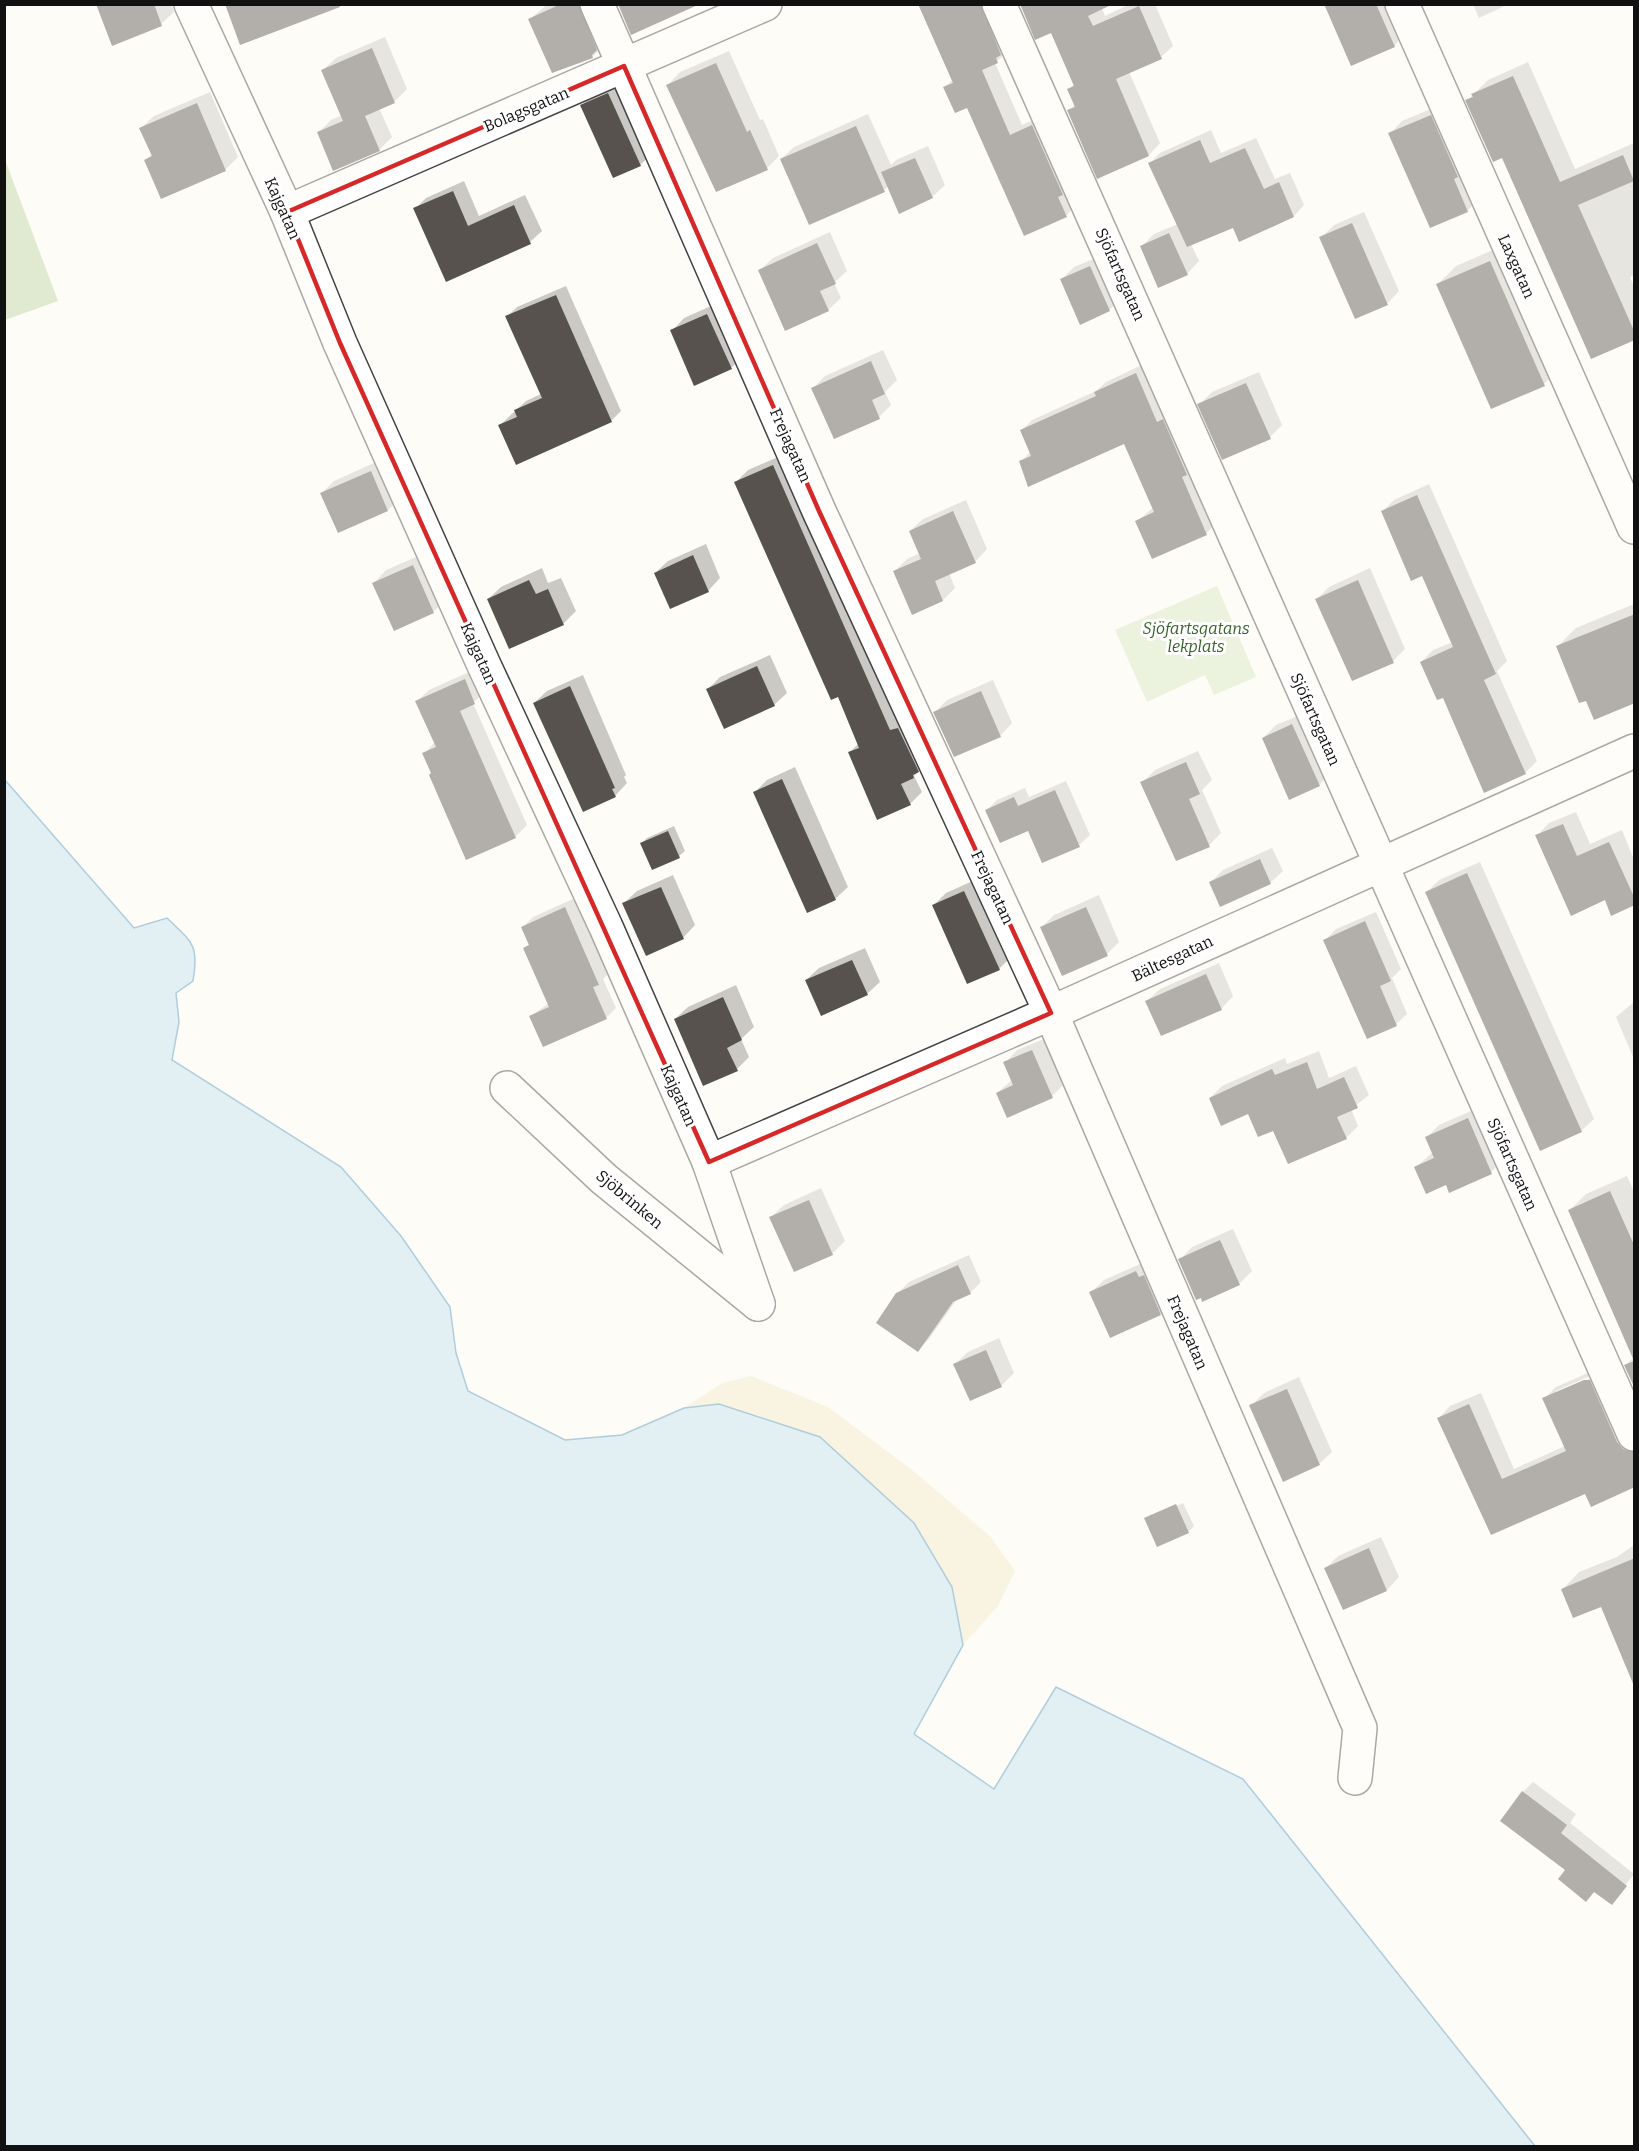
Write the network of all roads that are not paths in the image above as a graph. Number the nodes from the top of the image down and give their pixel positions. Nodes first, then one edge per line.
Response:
1 (191, 4) edge
2 (597, 4) edge
3 (765, 4) edge
4 (999, 4) edge
5 (1402, 4) edge
6 (624, 66) junction
7 (287, 212) junction
8 (1635, 527) edge
9 (1635, 751) edge
10 (1380, 863) junction
11 (1051, 1013) junction
12 (507, 1088) dead end
13 (709, 1162) junction
14 (758, 1304) joint
15 (1635, 1434) edge
16 (1355, 1778) dead end

1 - 7 street, Kajgatan
2 - 6 street, Frejagatan
3 - 6 street, Bolagsgatan
4 - 10 street, Sjöfartsgatan
5 - 8 street, Laxgatan
6 - 7 street, Bolagsgatan
6 - 11 street, Frejagatan
7 - 13 street, Kajgatan
9 - 10 street, Bältesgatan
10 - 11 street, Bältesgatan
10 - 15 street, Sjöfartsgatan
11 - 13 street, Bältesgatan
11 - 16 street, Frejagatan
12 - 14 street, Sjöbrinken
13 - 14 street, Kajgatan

